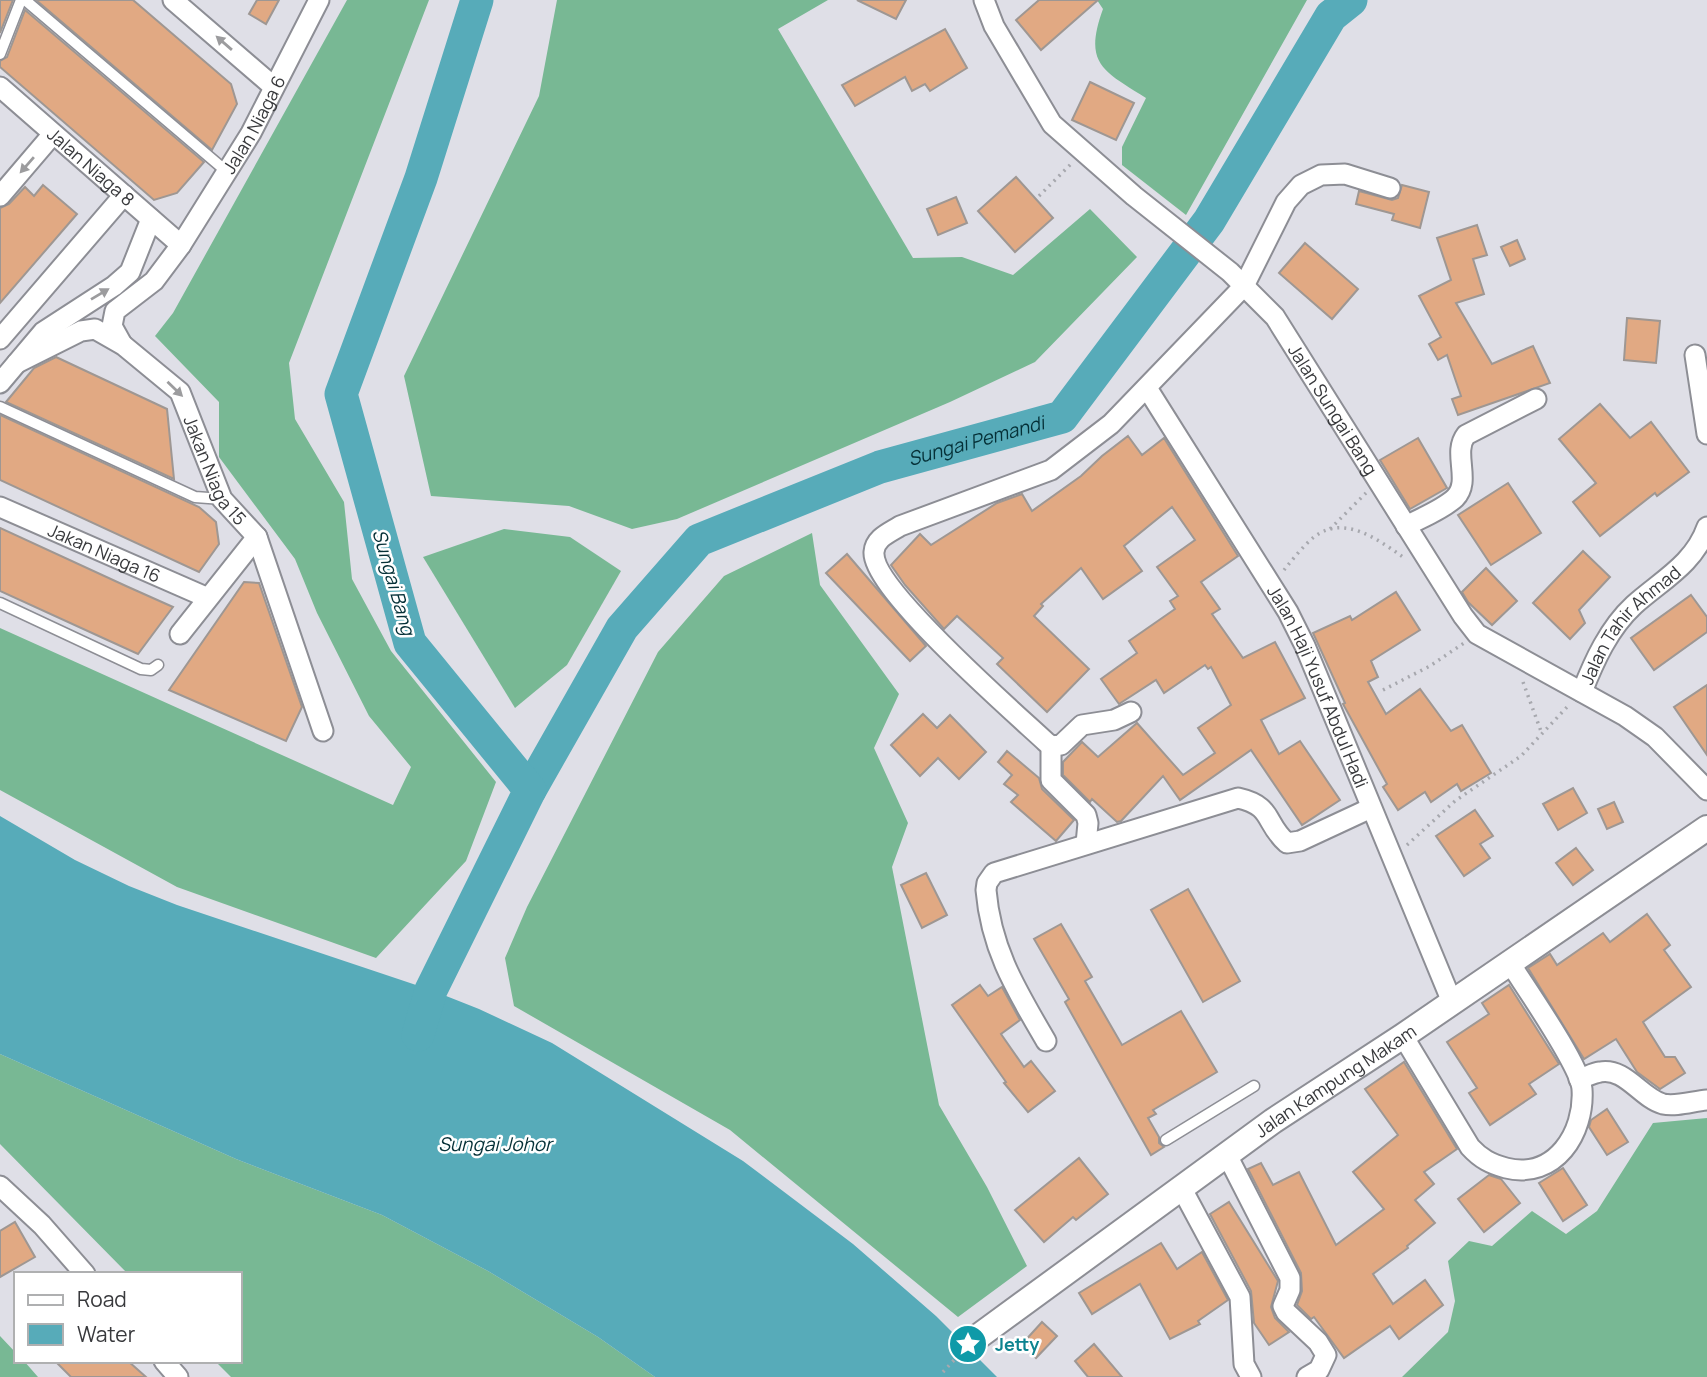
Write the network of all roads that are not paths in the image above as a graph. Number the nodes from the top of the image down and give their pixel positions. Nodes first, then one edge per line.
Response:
1 (23, 0) edge
2 (173, 0) edge
3 (319, 0) edge
4 (984, 0) edge
5 (0, 54) edge
6 (274, 87) junction
7 (0, 88) edge
8 (53, 134) junction
9 (226, 171) junction
10 (1390, 188) dead end
11 (124, 195) junction
12 (0, 196) edge
13 (151, 219) junction
14 (181, 245) junction
15 (1237, 279) junction
16 (0, 339) edge
17 (123, 345) junction
18 (1695, 355) dead end
19 (17, 363) junction
20 (0, 383) edge
21 (1147, 388) junction
22 (1536, 399) dead end
23 (0, 407) edge
24 (1707, 434) edge
25 (222, 499) junction
26 (0, 507) edge
27 (1406, 526) junction
28 (1707, 527) edge
29 (257, 537) junction
30 (208, 598) junction
31 (0, 603) edge
32 (180, 634) dead end
33 (158, 664) dead end
34 (1581, 692) junction
35 (1131, 712) dead end
36 (323, 731) dead end
37 (1051, 746) junction
38 (1707, 790) edge
39 (1371, 808) junction
40 (1707, 828) edge
41 (1086, 844) junction
42 (1510, 963) junction
43 (1452, 1002) junction
44 (1403, 1036) junction
45 (1046, 1041) dead end
46 (1580, 1079) junction
47 (1254, 1086) dead end
48 (1707, 1100) edge
49 (1166, 1140) dead end
50 (1227, 1155) junction
51 (0, 1186) edge
52 (1182, 1189) junction
53 (83, 1272) edge
54 (968, 1344) dead end
55 (166, 1363) edge
56 (178, 1377) edge
57 (1251, 1377) edge
58 (1307, 1377) edge

1 - 5 lane
1 - 9 lane
6 -> 2 street
3 - 6 street, Jalan Niaga 6
4 - 15 street, Jalan Sungai Bang
6 - 9 street, Jalan Niaga 6
7 - 8 street, Jalan Niaga 8
8 - 11 street, Jalan Niaga 8
8 -> 12 street
9 - 14 street, Jalan Niaga 6
10 - 15 street
11 - 13 street, Jalan Niaga 8
11 - 16 street
13 - 14 street, Jalan Niaga 8
19 -> 13 street
14 - 17 street, Jalan Niaga 6
15 - 21 street
15 - 27 street, Jalan Sungai Bang
17 - 19 street, Jakan Niaga 15
17 -> 25 street, Jakan Niaga 15
18 - 24 street
19 - 20 street
21 - 37 street
21 - 39 street, Jalan Haji Yusuf Abdul Hadi
22 - 27 street
23 - 25 lane
25 - 29 street, Jakan Niaga 15
26 - 30 street, Jakan Niaga 16
27 - 34 street, Jalan Sungai Bang
28 - 34 street, Jalan Tahir Ahmad
29 - 30 street
29 - 36 street, Jakan Niaga 15
30 - 32 street
31 - 33 lane
34 - 38 street, Jalan Sungai Bang
35 - 37 street
37 - 41 street
39 - 41 street
39 - 43 street, Jalan Haji Yusuf Abdul Hadi
40 - 42 street, Jalan Kampung Makam
41 - 45 street
42 - 43 street, Jalan Kampung Makam
42 - 46 street
43 - 44 street, Jalan Kampung Makam
44 - 46 street
44 - 50 street, Jalan Kampung Makam
46 - 48 street
47 - 49 lane
50 - 52 street, Jalan Kampung Makam
50 - 58 street
51 - 53 street
52 - 54 street, Jalan Kampung Makam
52 - 57 street
55 - 56 street

